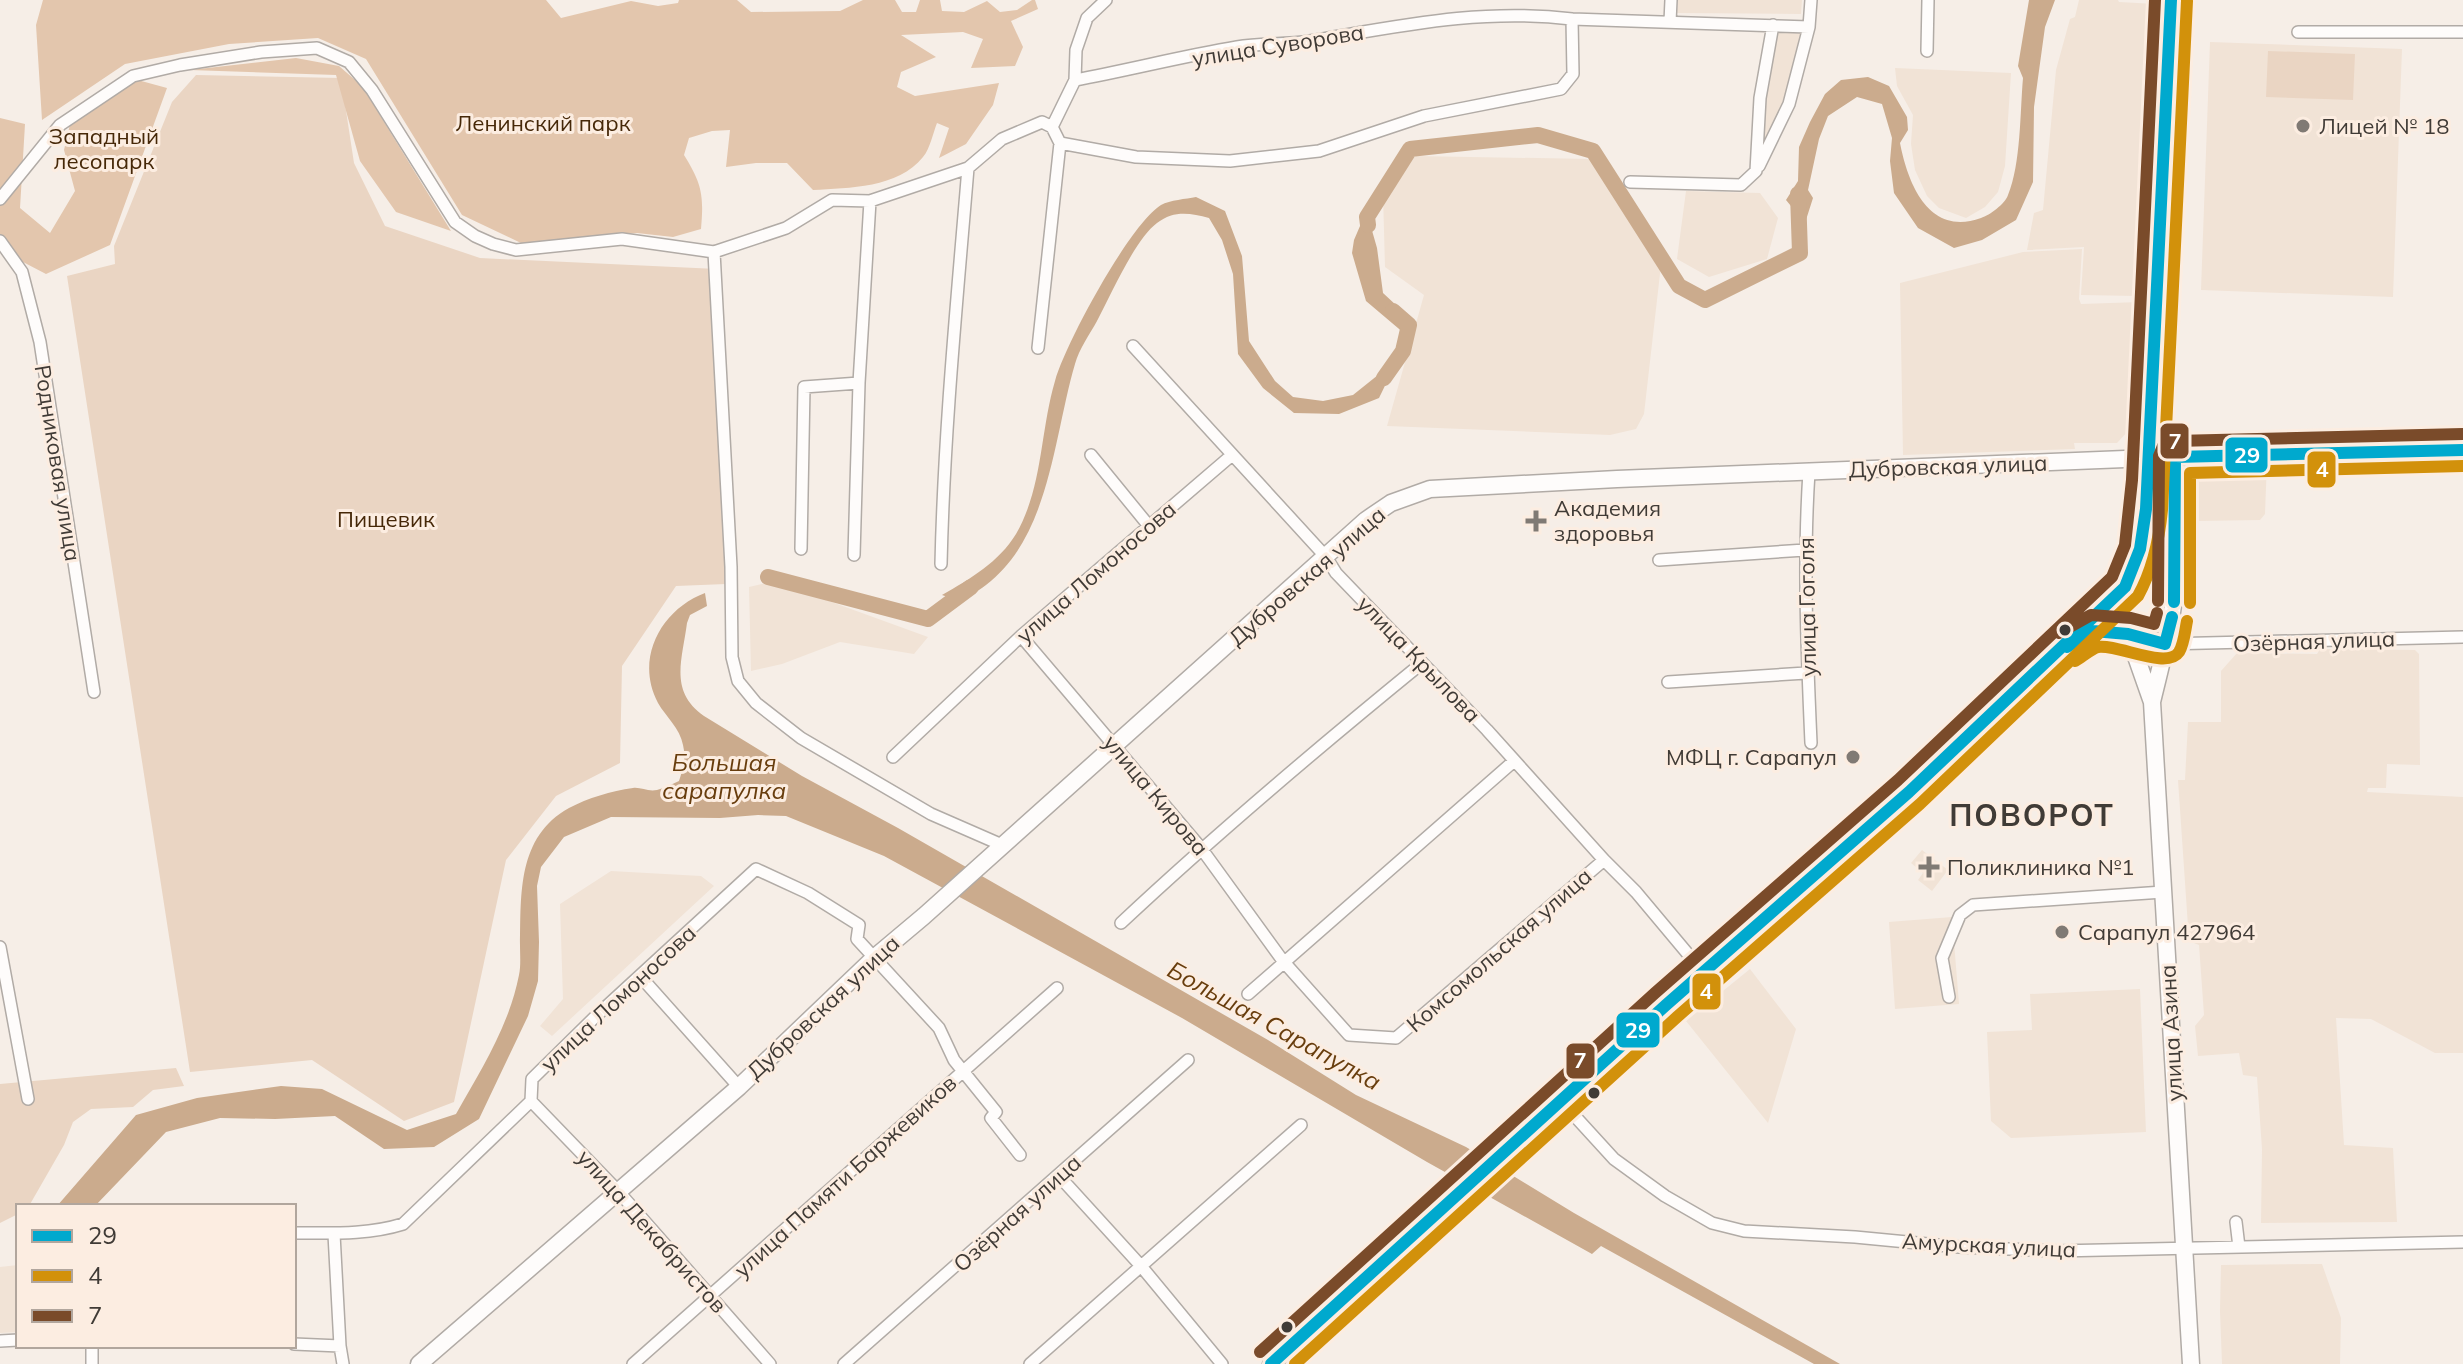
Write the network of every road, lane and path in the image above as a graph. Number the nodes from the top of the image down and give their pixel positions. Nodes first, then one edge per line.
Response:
1 (1106, 0) edge
2 (1671, 0) edge
3 (1811, 0) edge
4 (1928, 0) edge
5 (2171, 0) edge
6 (1572, 19) junction
7 (1670, 22) junction
8 (1773, 25) junction
9 (1809, 27) junction
10 (2298, 32) dead end
11 (2463, 32) edge
12 (1927, 51) dead end
13 (1075, 80) junction
14 (1052, 127) junction
15 (1060, 143) junction
16 (968, 168) junction
17 (1756, 171) junction
18 (1630, 182) dead end
19 (0, 199) edge
20 (870, 201) junction
21 (0, 241) edge
22 (714, 252) junction
23 (1133, 346) dead end
24 (1038, 348) dead end
25 (859, 383) junction
26 (2463, 450) edge
27 (1091, 455) dead end
28 (1232, 455) junction
29 (2175, 457) junction
30 (2150, 458) junction
31 (1809, 472) junction
32 (1149, 526) junction
33 (801, 549) dead end
34 (1805, 550) junction
35 (854, 555) dead end
36 (1326, 557) junction
37 (1659, 560) dead end
38 (941, 564) dead end
39 (2123, 590) junction
40 (2173, 609) junction
41 (2122, 616) junction
42 (2128, 634) junction
43 (1021, 636) junction
44 (2463, 637) edge
45 (2165, 644) junction
46 (1422, 663) junction
47 (2041, 668) junction
48 (1806, 673) junction
49 (1668, 682) dead end
50 (94, 692) dead end
51 (2152, 702) junction
52 (1811, 743) dead end
53 (1114, 745) junction
54 (893, 757) dead end
55 (1514, 761) junction
56 (1201, 848) junction
57 (997, 849) junction
58 (1604, 860) junction
59 (2163, 892) junction
60 (1121, 923) dead end
61 (0, 947) edge
62 (874, 958) junction
63 (1283, 961) junction
64 (1703, 972) junction
65 (640, 976) junction
66 (1057, 988) dead end
67 (1248, 994) dead end
68 (1949, 997) dead end
69 (1188, 1060) dead end
70 (962, 1071) junction
71 (739, 1087) junction
72 (28, 1099) dead end
73 (531, 1101) junction
74 (1561, 1101) junction
75 (1301, 1125) dead end
76 (1020, 1155) dead end
77 (1059, 1176) junction
78 (618, 1191) junction
79 (2236, 1222) dead end
80 (296, 1233) edge
81 (334, 1234) junction
82 (2463, 1242) edge
83 (2239, 1247) junction
84 (2183, 1248) junction
85 (1141, 1266) junction
86 (711, 1296) junction
87 (296, 1344) edge
88 (340, 1346) junction
89 (343, 1364) edge
90 (419, 1364) edge
91 (633, 1364) edge
92 (770, 1364) edge
93 (844, 1364) edge
94 (1030, 1364) edge
95 (1222, 1364) edge
96 (1271, 1364) edge
97 (2191, 1364) edge

1 - 13 street
2 - 7 street
3 - 9 street
4 - 12 street
5 - 30 main road
6 - 7 street, улица Суворова
6 - 13 street, улица Суворова
6 - 15 street
7 - 8 street, улица Суворова
8 - 9 street, улица Суворова
8 - 17 street
9 - 17 street
10 - 11 street
13 - 14 street
14 - 15 street
14 - 16 street
15 - 24 street
16 - 20 street
16 - 38 street
17 - 18 street
19 - 22 street
20 - 22 street
20 - 25 street
21 - 50 street, Родниковая улица
22 - 57 street
23 - 28 street, улица Крылова
25 - 33 street
25 - 35 street
26 - 29 main road, Дубровская улица
27 - 32 street
28 - 32 street, улица Ломоносова
28 - 36 street, улица Крылова
29 - 30 main road, Дубровская улица
29 - 40 main road, улица Азина
30 - 31 main road, Дубровская улица
30 - 39 main road
31 - 34 street, улица Гоголя
31 - 36 main road, Дубровская улица
32 - 43 street, улица Ломоносова
34 - 37 street
34 - 48 street, улица Гоголя
36 - 46 street, улица Крылова
36 - 53 main road, Дубровская улица
39 - 40 main road
39 - 41 main road
39 - 47 main road
40 - 41 main road
40 - 45 main road, улица Азина
41 - 42 main road, улица Азина
42 - 45 main road
42 - 47 main road
42 - 51 main road, улица Азина
43 - 53 street, улица Кирова
43 - 54 street, улица Ломоносова
44 - 45 street, Озёрная улица
45 - 51 main road, улица Азина
46 - 55 street, улица Крылова
46 - 56 street
47 - 64 main road
48 - 49 street
48 - 52 street, улица Гоголя
51 - 59 main road, улица Азина
53 - 56 street, улица Кирова
53 - 57 main road, Дубровская улица
55 - 58 street, улица Крылова
55 - 63 street
56 - 60 street
56 - 63 street, улица Кирова
57 - 62 main road, Дубровская улица
58 - 63 street, Комсомольская улица
58 - 64 street, улица Крылова
59 - 68 street
59 - 84 main road, улица Азина
61 - 72 street
62 - 65 street, улица Ломоносова
62 - 70 street
62 - 71 main road, Дубровская улица
63 - 67 street
64 - 74 main road
65 - 71 street
65 - 73 street, улица Ломоносова
66 - 70 street, улица Памяти Баржевиков
69 - 77 street, Озёрная улица
70 - 76 street
70 - 86 street, улица Памяти Баржевиков
71 - 78 main road, Дубровская улица
73 - 78 street, улица Декабристов
73 - 81 street, улица Ломоносова
74 - 84 street, Амурская улица
74 - 96 main road
75 - 85 street
77 - 85 street
77 - 93 street, Озёрная улица
78 - 86 street, улица Декабристов
78 - 90 main road, Дубровская улица
79 - 83 street
80 - 81 street, улица Ломоносова
81 - 88 street
82 - 83 street, Амурская улица
83 - 84 street, Амурская улица
84 - 97 main road, улица Азина
85 - 94 street
85 - 95 street
86 - 91 street, улица Памяти Баржевиков
86 - 92 street, улица Декабристов
87 - 88 street
88 - 89 street

